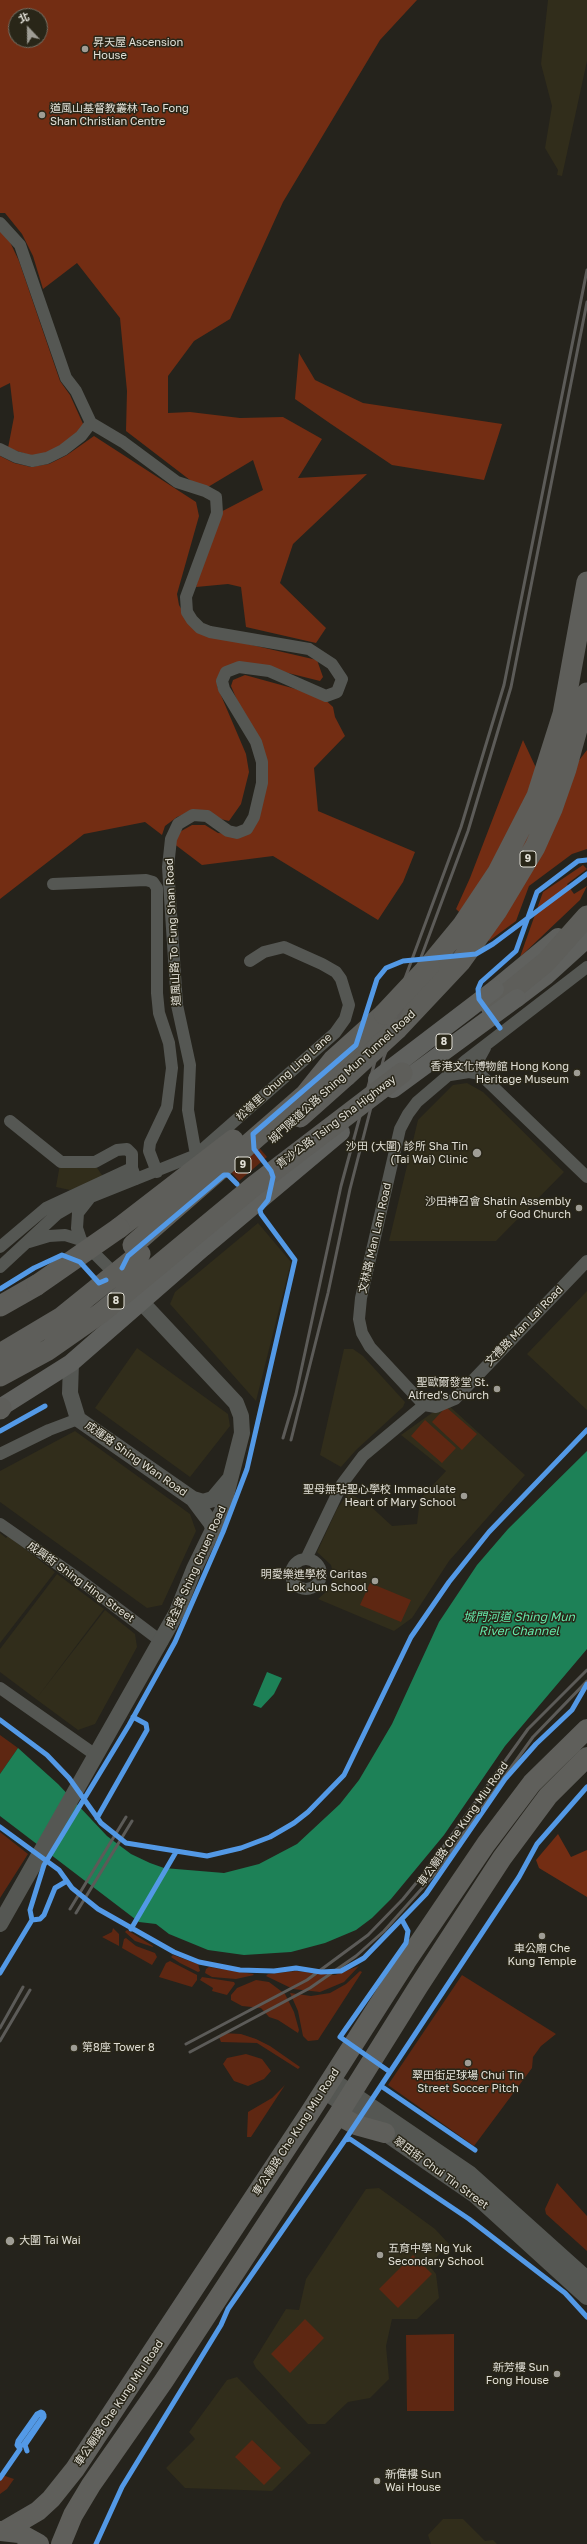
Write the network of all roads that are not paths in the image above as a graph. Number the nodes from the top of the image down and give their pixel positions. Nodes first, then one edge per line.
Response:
1 (0, 223) edge
2 (91, 423) junction
3 (0, 449) edge
4 (587, 582) edge
5 (587, 693) edge
6 (572, 718) junction
7 (53, 884) dead end
8 (587, 912) edge
9 (587, 916) edge
10 (587, 939) edge
11 (250, 961) dead end
12 (587, 967) edge
13 (486, 1047) junction
14 (333, 1060) junction
15 (480, 1074) junction
16 (449, 1076) junction
17 (10, 1121) dead end
18 (196, 1155) junction
19 (157, 1172) junction
20 (134, 1173) junction
21 (587, 1177) edge
22 (92, 1197) junction
23 (81, 1240) junction
24 (26, 1243) junction
25 (0, 1247) edge
26 (587, 1261) edge
27 (0, 1267) edge
28 (126, 1286) junction
29 (141, 1303) junction
30 (0, 1306) edge
31 (0, 1340) edge
32 (0, 1354) edge
33 (71, 1363) junction
34 (0, 1375) edge
35 (424, 1405) junction
36 (0, 1408) edge
37 (78, 1419) junction
38 (0, 1454) edge
39 (232, 1478) junction
40 (193, 1499) junction
41 (0, 1524) edge
42 (214, 1531) junction
43 (306, 1559) dead end
44 (162, 1642) junction
45 (0, 1688) edge
46 (587, 1729) edge
47 (97, 1756) junction
48 (587, 1757) edge
49 (0, 1924) edge
50 (339, 2096) junction
51 (385, 2133) joint
52 (587, 2279) edge
53 (587, 2297) edge
54 (1, 2526) edge
55 (39, 2544) edge
56 (61, 2544) edge

1 - 2 street
2 - 3 street
2 - 18 street, 道風山路 To Fung Shan Road
4 - 6 highway, 城門隧道公路 Shing Mun Tunnel Road / 9
5 - 6 highway, 城門隧道公路 Shing Mun Tunnel Road / 9
6 - 14 highway, 城門隧道公路 Shing Mun Tunnel Road / 9, bridge
6 - 32 highway, 城門隧道公路 Shing Mun Tunnel Road / 9, bridge
7 - 19 street
8 - 28 main road, bridge
9 - 34 highway, 青沙公路 Tsing Sha Highway / 8, bridge
10 - 29 main road, bridge
11 - 18 street, 松嶺里 Chung Ling Lane
12 - 13 street, 文林路 Man Lam Road
13 - 15 street
13 - 16 street, 文林路 Man Lam Road
14 - 30 highway, bridge
14 - 31 highway, 城門隧道公路 Shing Mun Tunnel Road / 9
15 - 16 street
15 - 21 street
16 - 35 street, 文林路 Man Lam Road
17 - 20 street
18 - 19 street, 松嶺里 Chung Ling Lane
19 - 20 street, 松嶺里 Chung Ling Lane
20 - 22 street, 松嶺里 Chung Ling Lane
20 - 25 street
22 - 23 street, 松嶺里 Chung Ling Lane
22 - 24 street, 松嶺里 Chung Ling Lane
23 - 24 street
23 - 28 street
24 - 27 street, 松嶺里 Chung Ling Lane
26 - 35 street, 文禮路 Man Lai Road
28 - 29 street, 成全路 Shing Chuen Road
28 - 34 main road
29 - 33 main road
29 - 39 street, 成全路 Shing Chuen Road
33 - 36 main road
33 - 37 street
35 - 43 street
37 - 38 street, 成運路 Shing Wan Road
37 - 40 street, 成運路 Shing Wan Road
39 - 40 street
39 - 42 street, 成全路 Shing Chuen Road
40 - 42 street, 成運路 Shing Wan Road
41 - 44 street, 成興街 Shing Hing Street
42 - 44 street, 成全路 Shing Chuen Road
44 - 47 street, 成全路 Shing Chuen Road
45 - 47 street
46 - 50 main road, 車公廟路 Che Kung Miu Road
47 - 49 street, 成全路 Shing Chuen Road
48 - 50 main road, 車公廟路 Che Kung Miu Road
50 - 51 main road
50 - 52 street, 翠田街 Chui Tin Street
50 - 54 main road, 車公廟路 Che Kung Miu Road
50 - 56 main road, 車公廟路 Che Kung Miu Road
51 - 53 street, 翠田街 Chui Tin Street
54 - 55 main road, 車公廟路 Che Kung Miu Road

